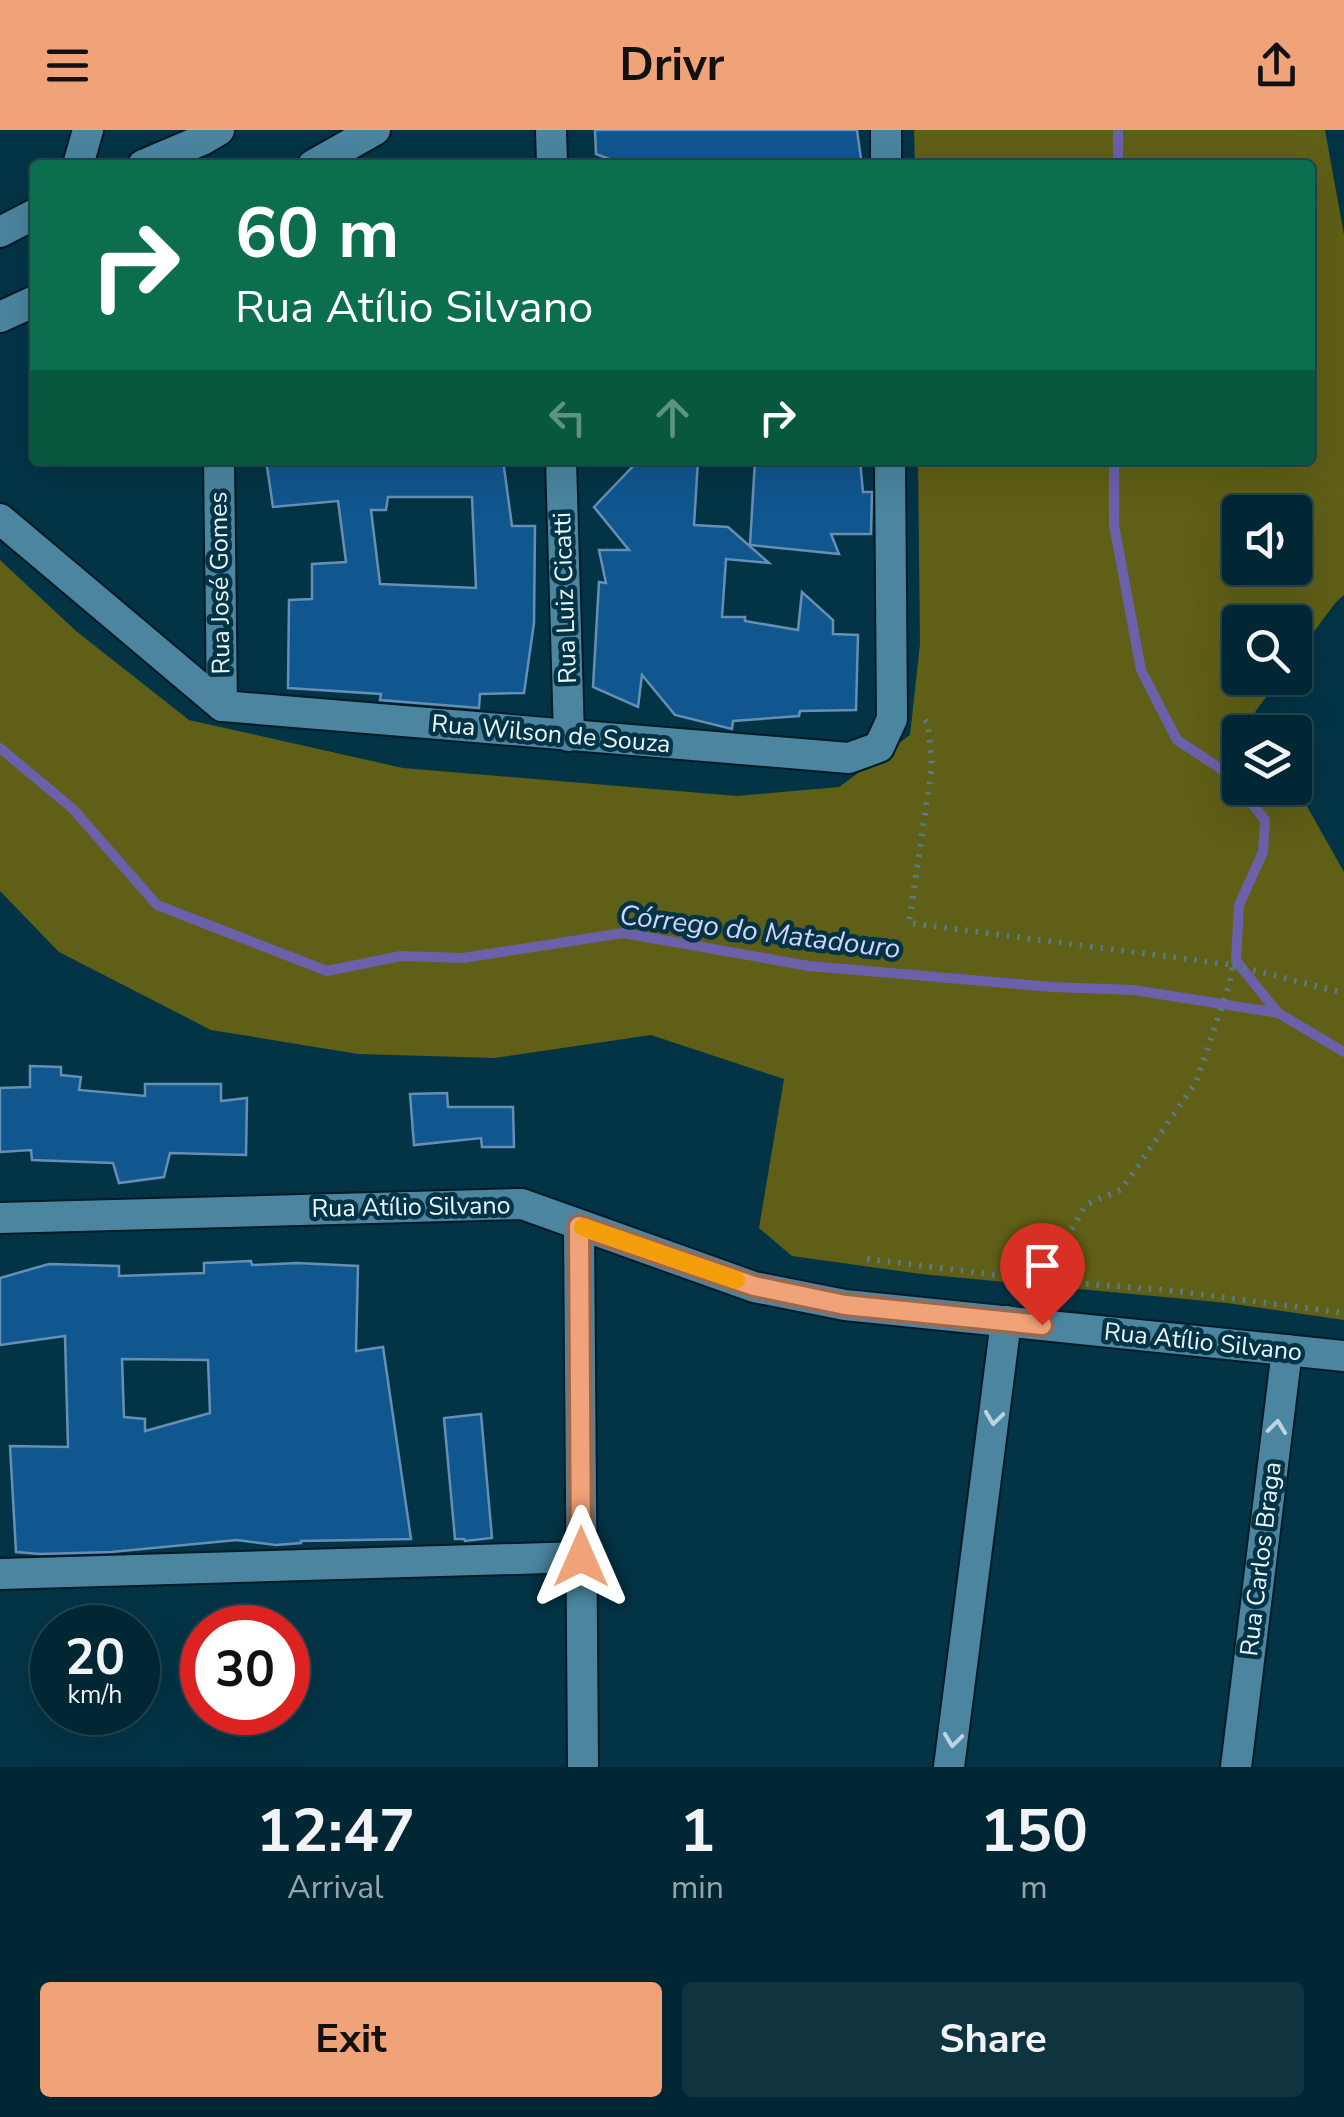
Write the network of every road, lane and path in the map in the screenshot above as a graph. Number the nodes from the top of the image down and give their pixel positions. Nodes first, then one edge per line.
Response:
1 (88, 130) edge
2 (375, 130) edge
3 (551, 130) edge
4 (886, 130) edge
5 (209, 145) edge
6 (79, 160) edge
7 (160, 160) edge
8 (322, 160) edge
9 (552, 160) edge
10 (886, 160) edge
11 (30, 217) edge
12 (0, 232) edge
13 (30, 303) edge
14 (0, 317) edge
15 (219, 465) edge
16 (560, 465) edge
17 (890, 465) edge
18 (0, 518) edge
19 (892, 680) junction
20 (222, 706) junction
21 (569, 736) junction
22 (1235, 966) junction
23 (1344, 993) edge
24 (0, 1218) edge
25 (579, 1226) junction
26 (867, 1259) dead end
27 (1042, 1280) junction
28 (1344, 1313) edge
29 (1006, 1321) junction
30 (1286, 1350) junction
31 (1344, 1356) edge
32 (581, 1557) junction
33 (0, 1574) edge
34 (582, 1767) edge
35 (950, 1767) edge
36 (1236, 1767) edge

1 - 6 street
2 - 8 street
3 - 9 street
4 - 10 street
5 - 7 street
11 - 12 street
13 - 14 street
15 - 20 street, Rua José Gomes
16 - 21 street, Rua Luiz Cicatti
17 - 19 street, Rua Wilson de Souza
18 - 20 street
19 - 21 street, Rua Wilson de Souza
19 - 22 path
20 - 21 street, Rua Wilson de Souza
22 - 23 path
22 - 27 path
24 - 25 street, Rua Atílio Silvano
25 - 29 street, Rua Atílio Silvano
25 - 32 street
26 - 27 path
27 - 28 path
29 - 30 street, Rua Atílio Silvano
29 -> 35 street
30 - 31 street, Rua Atílio Silvano
36 -> 30 street, Rua Carlos Braga
32 - 33 street
32 - 34 street

